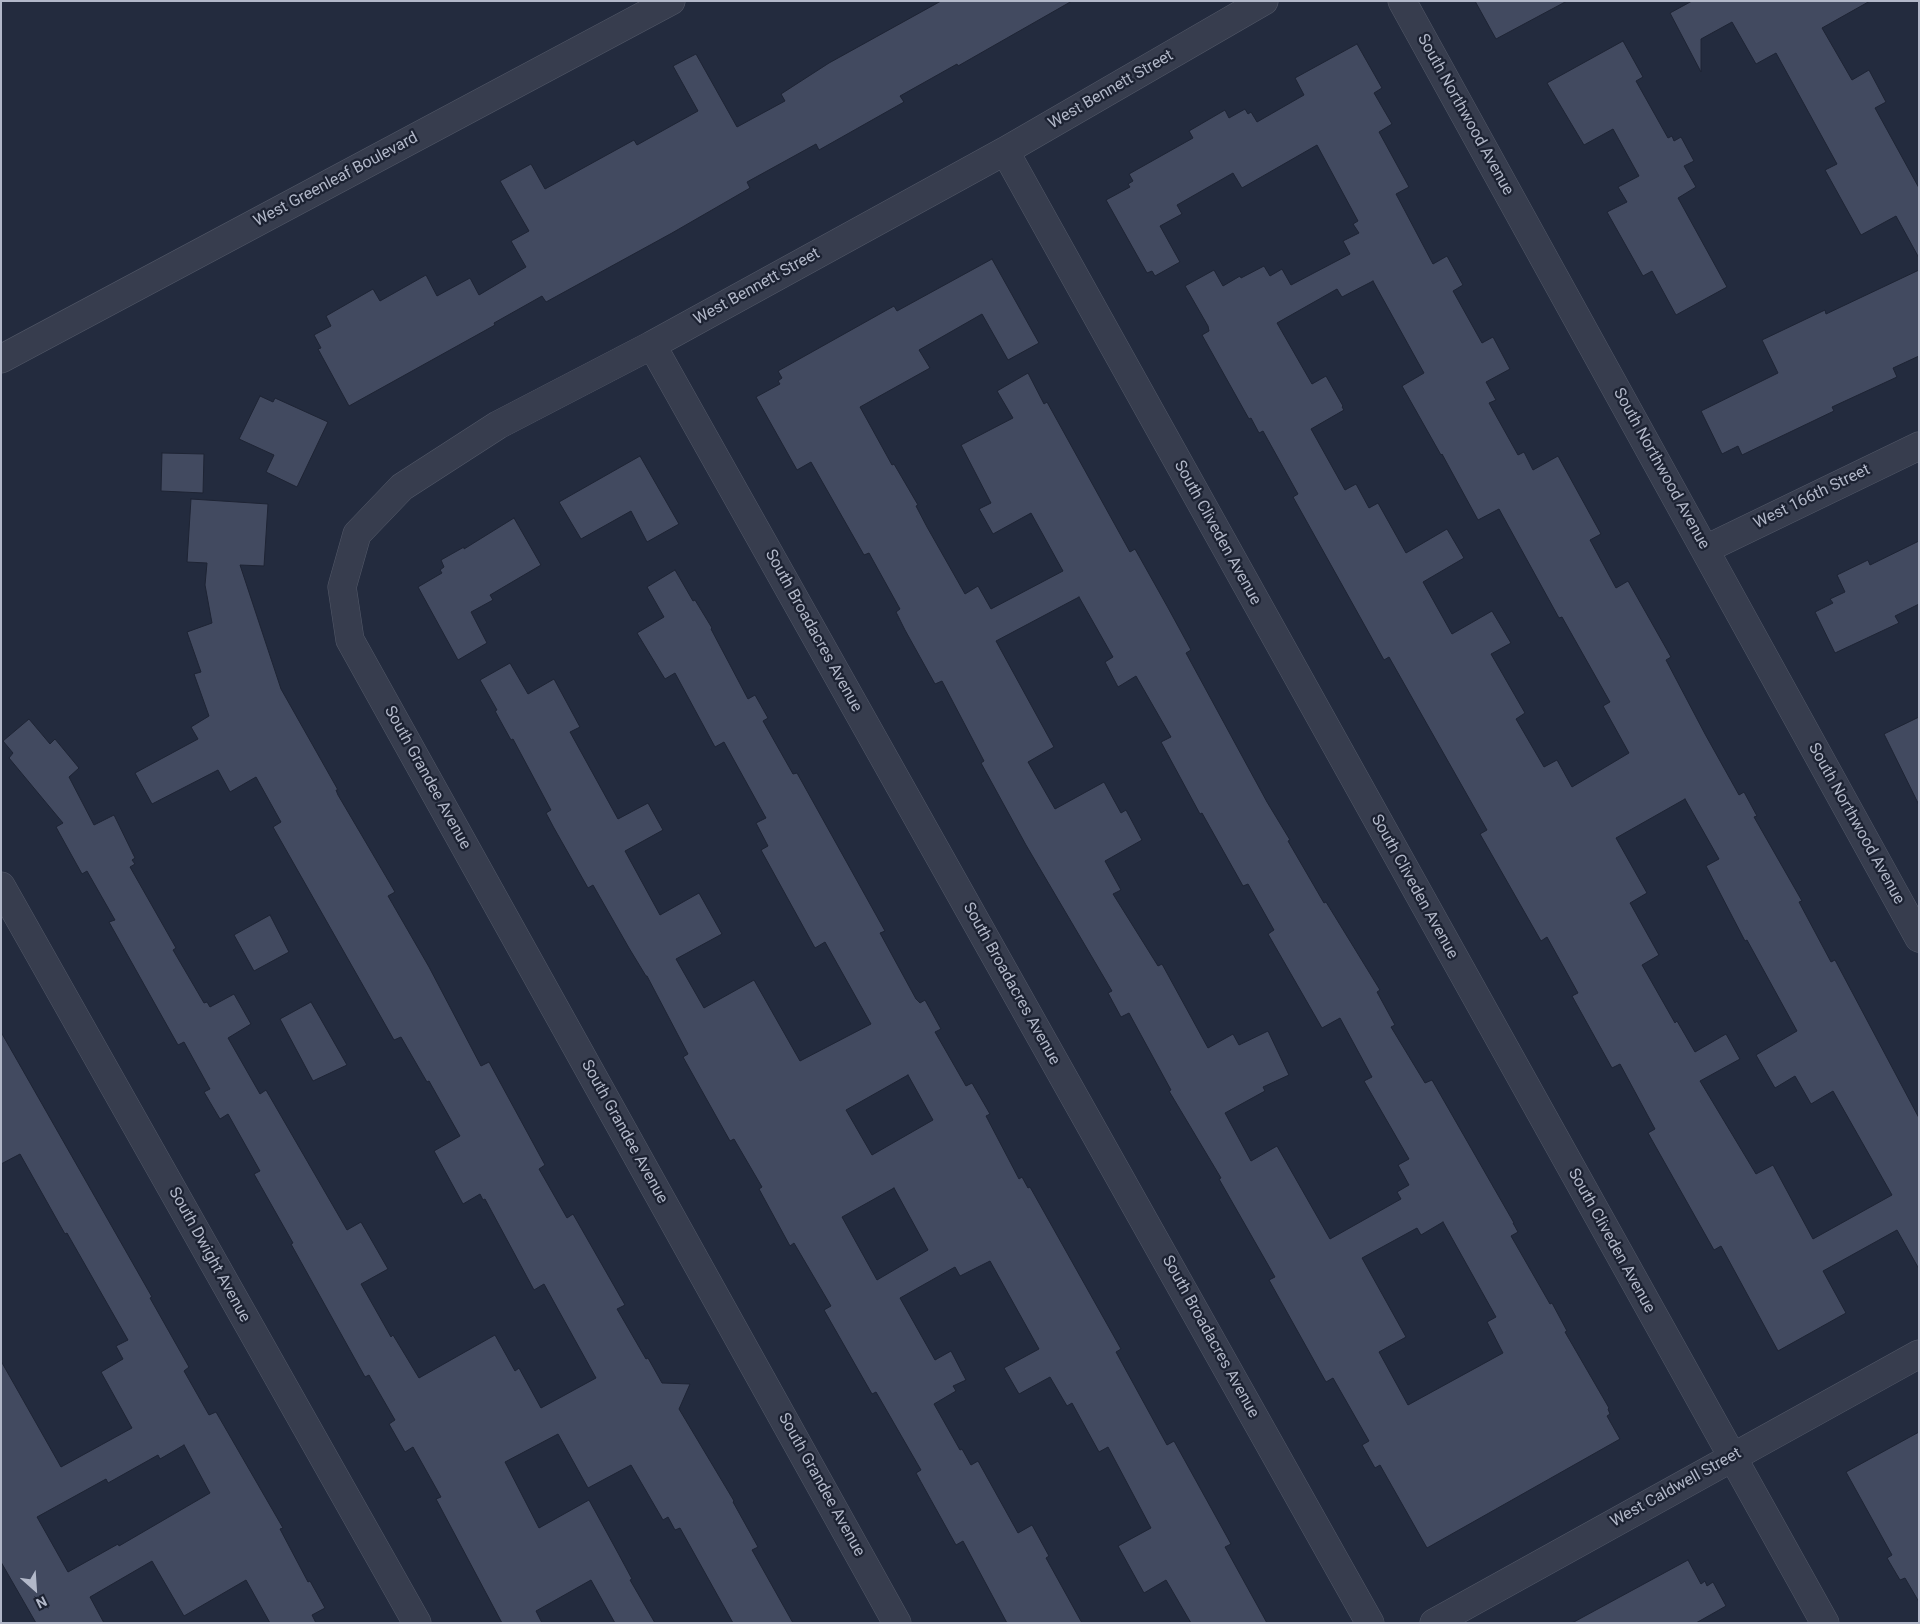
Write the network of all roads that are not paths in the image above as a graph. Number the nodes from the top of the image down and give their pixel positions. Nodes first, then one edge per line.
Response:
1 (671, 1) edge
2 (1264, 1) edge
3 (1402, 1) edge
4 (1005, 151) junction
5 (652, 345) junction
6 (1, 360) edge
7 (1919, 446) edge
8 (1706, 549) junction
9 (350, 640) joint
10 (1, 886) edge
11 (1910, 902) edge
12 (1919, 938) edge
13 (1919, 1354) edge
14 (1732, 1458) junction
15 (417, 1623) edge
16 (897, 1623) edge
17 (1370, 1623) edge
18 (1434, 1623) edge
19 (1825, 1623) edge

1 - 6 street, West Greenleaf Boulevard
2 - 4 street, West Bennett Street
3 - 8 street, South Northwood Avenue
4 - 5 street, West Bennett Street
4 - 14 street, South Cliveden Avenue
5 - 9 street, West Bennett Street
5 - 17 street, South Broadacres Avenue
7 - 8 street, West 166th Street
8 - 11 street, South Northwood Avenue
9 - 16 street, South Grandee Avenue
10 - 15 street, South Dwight Avenue
11 - 12 street, South Northwood Avenue
13 - 14 street, West Caldwell Street
14 - 18 street, West Caldwell Street
14 - 19 street, South Cliveden Avenue

